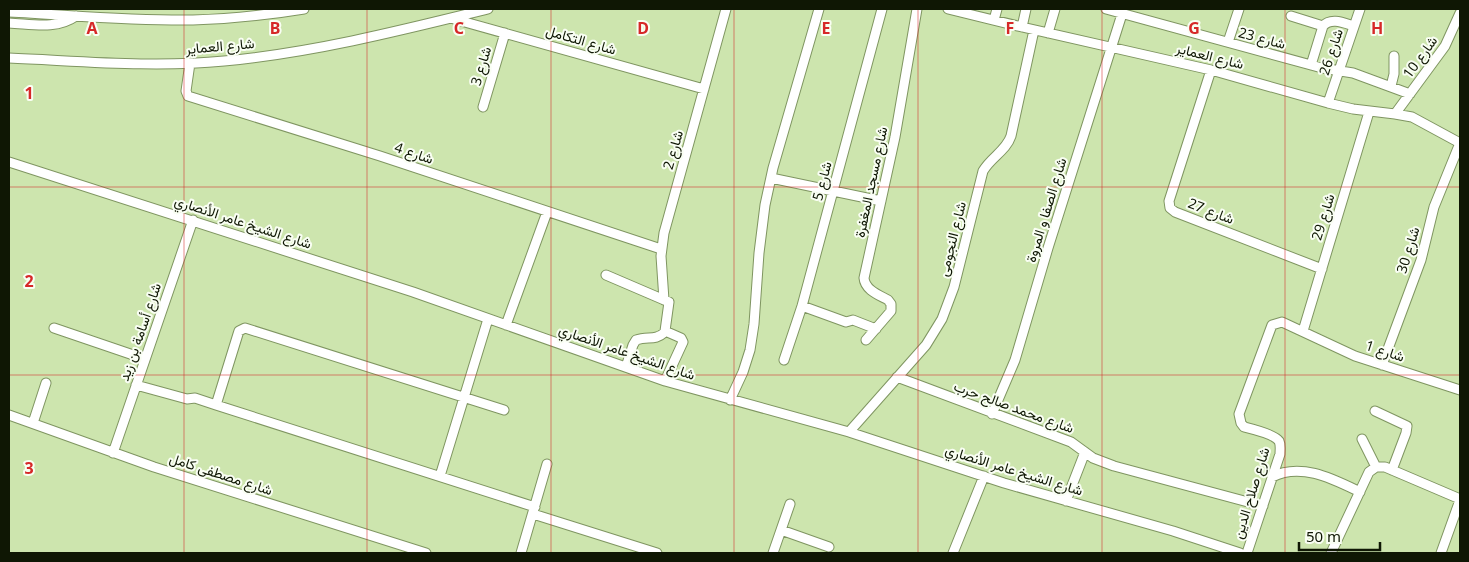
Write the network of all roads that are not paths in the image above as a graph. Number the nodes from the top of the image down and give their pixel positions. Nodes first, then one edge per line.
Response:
1 (304, 9) edge
2 (488, 9) edge
3 (726, 9) edge
4 (819, 9) edge
5 (882, 9) edge
6 (917, 9) edge
7 (948, 9) edge
8 (997, 9) edge
9 (1026, 9) edge
10 (1054, 9) edge
11 (1106, 9) edge
12 (1239, 9) edge
13 (1360, 9) edge
14 (969, 11) edge
15 (9, 12) edge
16 (463, 12) edge
17 (1126, 12) edge
18 (1460, 13) edge
19 (76, 16) junction
20 (1291, 16) dead end
21 (451, 18) junction
22 (994, 20) junction
23 (9, 23) edge
24 (1323, 26) junction
25 (1354, 26) junction
26 (1022, 27) junction
27 (1034, 30) junction
28 (505, 33) junction
29 (1048, 33) junction
30 (1452, 34) junction
31 (1460, 39) edge
32 (1228, 42) junction
33 (1111, 47) junction
34 (1394, 56) dead end
35 (9, 58) edge
36 (190, 63) junction
37 (1311, 65) junction
38 (1211, 70) junction
39 (1340, 70) junction
40 (1391, 86) junction
41 (704, 89) junction
42 (1410, 94) junction
43 (1328, 103) junction
44 (483, 107) dead end
45 (1369, 112) junction
46 (1395, 114) junction
47 (1460, 143) edge
48 (9, 162) edge
49 (770, 178) junction
50 (834, 190) junction
51 (881, 200) junction
52 (547, 212) junction
53 (193, 220) junction
54 (661, 249) junction
55 (1322, 269) junction
56 (606, 275) dead end
57 (664, 300) junction
58 (802, 306) junction
59 (488, 319) junction
60 (506, 325) junction
61 (54, 328) dead end
62 (876, 329) junction
63 (1303, 331) junction
64 (665, 332) junction
65 (866, 340) dead end
66 (145, 359) junction
67 (784, 360) dead end
68 (1382, 365) junction
69 (626, 367) junction
70 (896, 377) junction
71 (665, 381) junction
72 (46, 383) dead end
73 (136, 384) junction
74 (1460, 390) edge
75 (464, 397) junction
76 (730, 400) junction
77 (216, 404) junction
78 (504, 410) dead end
79 (1375, 411) dead end
80 (992, 414) junction
81 (9, 415) edge
82 (33, 423) junction
83 (849, 432) junction
84 (1362, 439) dead end
85 (1085, 452) junction
86 (113, 453) junction
87 (548, 464) dead end
88 (1376, 467) junction
89 (1392, 470) junction
90 (440, 476) junction
91 (984, 476) junction
92 (1272, 477) junction
93 (1360, 492) junction
94 (1460, 500) edge
95 (1066, 501) junction
96 (790, 504) dead end
97 (1263, 506) junction
98 (534, 511) junction
99 (1451, 526) junction
100 (781, 530) junction
101 (1460, 530) edge
102 (829, 547) dead end
103 (426, 553) edge
104 (521, 553) edge
105 (657, 553) edge
106 (773, 553) edge
107 (953, 553) edge
108 (1240, 553) edge
109 (1247, 553) edge
110 (1331, 553) edge
111 (1441, 553) edge

1 - 19 street
2 - 16 street, شارع العماير
3 - 41 street, شارع 2
4 - 49 street
5 - 50 street, شارع 5
6 - 51 street, شارع مسجد المغفرة
7 - 14 street, شارع العماير
8 - 22 street
9 - 26 street
10 - 29 street
11 - 17 street, شارع 23
12 - 32 street
13 - 25 street, شارع 26
14 - 22 street, شارع العماير
15 - 19 street
16 - 21 street, شارع العماير
17 - 32 street, شارع 23
17 - 33 street, شارع الصفا و المروة
18 - 30 street, شارع 10
19 - 23 street
20 - 24 street
21 - 28 street, شارع التكامل
21 - 36 street, شارع العماير
22 - 26 street, شارع العماير
24 - 25 street
24 - 37 street
25 - 39 street, شارع 26
26 - 27 street, شارع العماير
27 - 29 street, شارع العماير
27 - 70 street, شارع النجومى
28 - 41 street, شارع التكامل
28 - 44 street, شارع 3
29 - 33 street, شارع العماير
30 - 31 street
30 - 42 street, شارع 10
32 - 37 street, شارع 23
33 - 38 street, شارع العماير
33 - 80 street, شارع الصفا و المروة
34 - 40 street
35 - 36 street, شارع العماير
36 - 52 street, شارع 4
37 - 39 street, شارع 23
38 - 43 street, شارع العماير
38 - 55 street, شارع 27
39 - 40 street, شارع 23
39 - 43 street, شارع 26
40 - 42 street, شارع 23
41 - 54 street, شارع 2
42 - 46 street, شارع 10
43 - 45 street, شارع العماير
45 - 46 street, شارع العماير
45 - 55 street, شارع 29
46 - 47 street, شارع العماير
47 - 68 street, شارع 30
48 - 53 street, شارع الشيخ عامر الأنصاري
49 - 50 street
49 - 76 street
50 - 51 street
50 - 58 street, شارع 5
51 - 62 street, شارع مسجد المغفرة
52 - 54 street, شارع 4
52 - 60 street
53 - 59 street, شارع الشيخ عامر الأنصاري
53 - 66 street, شارع أسامة بن زيد
54 - 57 street, شارع 2
55 - 63 street, شارع 29
56 - 57 street
57 - 64 street, شارع 2
58 - 62 street
58 - 67 street, شارع 5
59 - 60 street, شارع الشيخ عامر الأنصاري
59 - 75 street
60 - 69 street, شارع الشيخ عامر الأنصاري
61 - 66 street
62 - 65 street, شارع مسجد المغفرة
63 - 68 street, شارع 1
63 - 92 street, شارع صلاح الدين
64 - 69 street
64 - 71 street
66 - 73 street, شارع أسامة بن زيد
68 - 74 street, شارع 1
69 - 71 street, شارع الشيخ عامر الأنصاري
70 - 80 street, شارع محمد صالح حرب
70 - 83 street, شارع النجومى
71 - 76 street, شارع الشيخ عامر الأنصاري
72 - 82 street
73 - 77 street
73 - 86 street, شارع أسامة بن زيد
75 - 77 street
75 - 78 street
75 - 90 street
76 - 83 street, شارع الشيخ عامر الأنصاري
77 - 90 street
79 - 89 street
80 - 85 street, شارع محمد صالح حرب
81 - 82 street, شارع مصطفى كامل
82 - 86 street, شارع مصطفى كامل
83 - 91 street, شارع الشيخ عامر الأنصاري
84 - 88 street
85 - 95 street
85 - 97 street, شارع محمد صالح حرب
86 - 103 street, شارع مصطفى كامل
87 - 98 street
88 - 89 street
88 - 93 street
89 - 94 street
90 - 98 street
91 - 95 street, شارع الشيخ عامر الأنصاري
91 - 107 street
92 - 93 street
92 - 97 street, شارع صلاح الدين
93 - 110 street
94 - 99 street
95 - 108 street, شارع الشيخ عامر الأنصاري
96 - 100 street
97 - 109 street, شارع صلاح الدين
98 - 104 street
98 - 105 street
99 - 101 street
99 - 111 street
100 - 102 street
100 - 106 street

